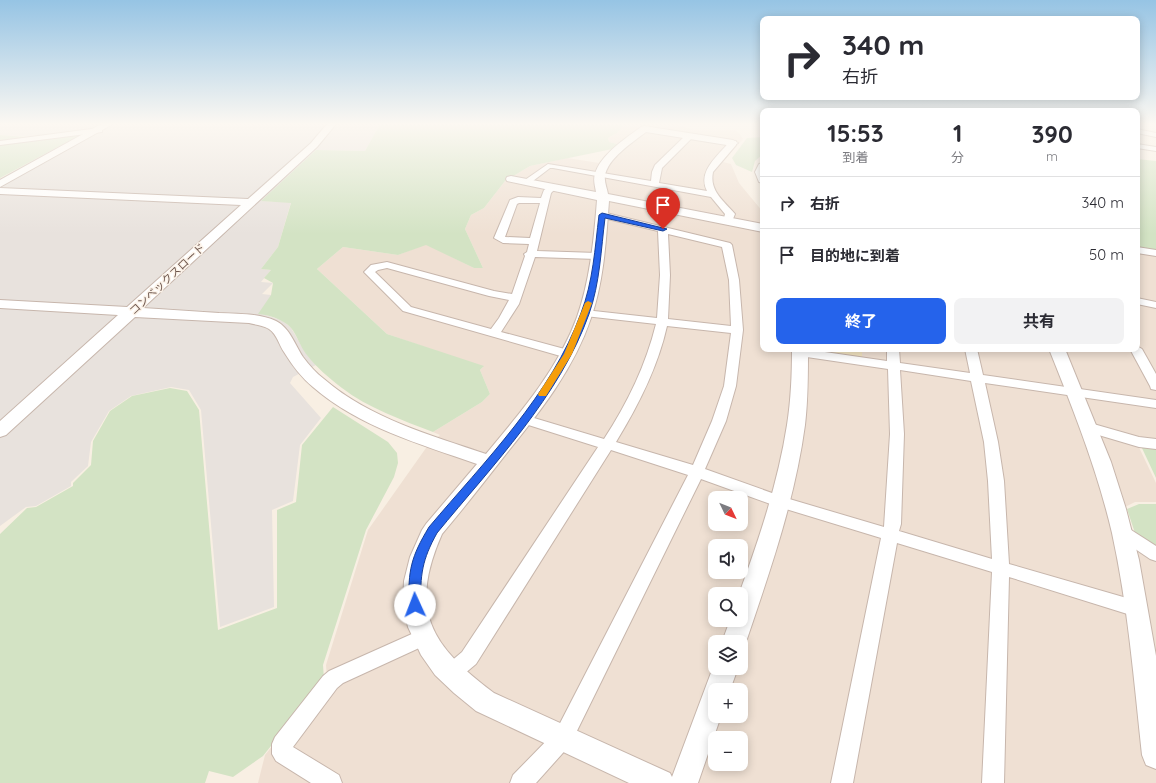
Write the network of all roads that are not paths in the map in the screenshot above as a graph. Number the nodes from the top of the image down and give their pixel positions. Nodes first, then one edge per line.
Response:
1 (43, 161) edge
2 (290, 161) edge
3 (295, 161) edge
4 (607, 161) edge
5 (664, 161) edge
6 (719, 161) edge
7 (600, 175) junction
8 (511, 179) dead end
9 (526, 182) junction
10 (0, 184) edge
11 (655, 185) junction
12 (552, 188) junction
13 (0, 191) edge
14 (713, 195) junction
15 (603, 198) junction
16 (544, 201) junction
17 (246, 202) junction
18 (602, 215) junction
19 (728, 222) junction
20 (760, 227) edge
21 (663, 229) junction
22 (533, 241) junction
23 (1140, 250) edge
24 (1156, 253) edge
25 (530, 254) junction
26 (597, 256) junction
27 (515, 298) junction
28 (1140, 302) edge
29 (0, 304) edge
30 (1156, 305) edge
31 (124, 312) junction
32 (585, 313) junction
33 (662, 322) junction
34 (737, 330) junction
35 (494, 334) junction
36 (800, 352) edge
37 (812, 352) edge
38 (893, 352) edge
39 (972, 352) edge
40 (1058, 352) edge
41 (1138, 352) edge
42 (568, 354) junction
43 (894, 366) junction
44 (977, 378) junction
45 (1156, 386) edge
46 (1075, 392) junction
47 (1156, 404) edge
48 (0, 417) edge
49 (524, 419) junction
50 (1090, 428) junction
51 (0, 431) edge
52 (608, 444) junction
53 (1156, 444) edge
54 (490, 462) junction
55 (697, 472) junction
56 (781, 502) junction
57 (1122, 532) junction
58 (891, 535) junction
59 (1156, 554) edge
60 (1000, 568) junction
61 (1137, 609) junction
62 (736, 635) edge
63 (423, 637) junction
64 (450, 674) junction
65 (708, 715) edge
66 (1154, 729) edge
67 (563, 738) junction
68 (1156, 755) edge
69 (331, 783) edge
70 (521, 783) edge
71 (660, 783) edge
72 (684, 783) edge
73 (842, 783) edge
74 (993, 783) edge

1 - 10 street
2 - 17 street, コンベックスロード
3 - 17 street, コンベックスロード
4 - 7 street
5 - 11 street
6 - 14 street
7 - 9 street
7 - 11 street
7 - 15 street
8 - 9 street
9 - 12 street
11 - 14 street
12 - 15 street
12 - 16 street
13 - 17 street
14 - 19 street
15 - 18 street
15 - 19 street
16 - 22 street
16 - 22 street
17 - 31 street, コンベックスロード
18 - 21 street
18 - 26 street
19 - 20 street
21 - 33 street
21 - 34 street
22 - 25 street
23 - 24 street
25 - 26 street
25 - 27 street
26 - 32 street
27 - 35 street
27 - 35 street
28 - 30 street
29 - 31 street
31 - 48 street, コンベックスロード
31 - 51 street, コンベックスロード
31 - 54 street
32 - 33 street
32 - 42 street
33 - 34 street
33 - 52 street
34 - 55 street
35 - 42 street
36 - 56 street
37 - 43 street
38 - 43 street
39 - 44 street
40 - 46 street
41 - 45 street
42 - 49 street
43 - 44 street
43 - 58 street
44 - 46 street
44 - 60 street
46 - 47 street
46 - 50 street
49 - 52 street
49 - 54 street
50 - 53 street
50 - 57 street
52 - 55 street
52 - 64 street
54 - 63 street
55 - 56 street
55 - 67 street
56 - 58 street
56 - 62 street
57 - 59 street
57 - 61 street
58 - 60 street
58 - 73 street
60 - 61 street
60 - 74 street
61 - 66 street
63 - 64 street
63 - 69 street
64 - 67 street
65 - 72 street
66 - 68 street
67 - 70 street
67 - 71 street

